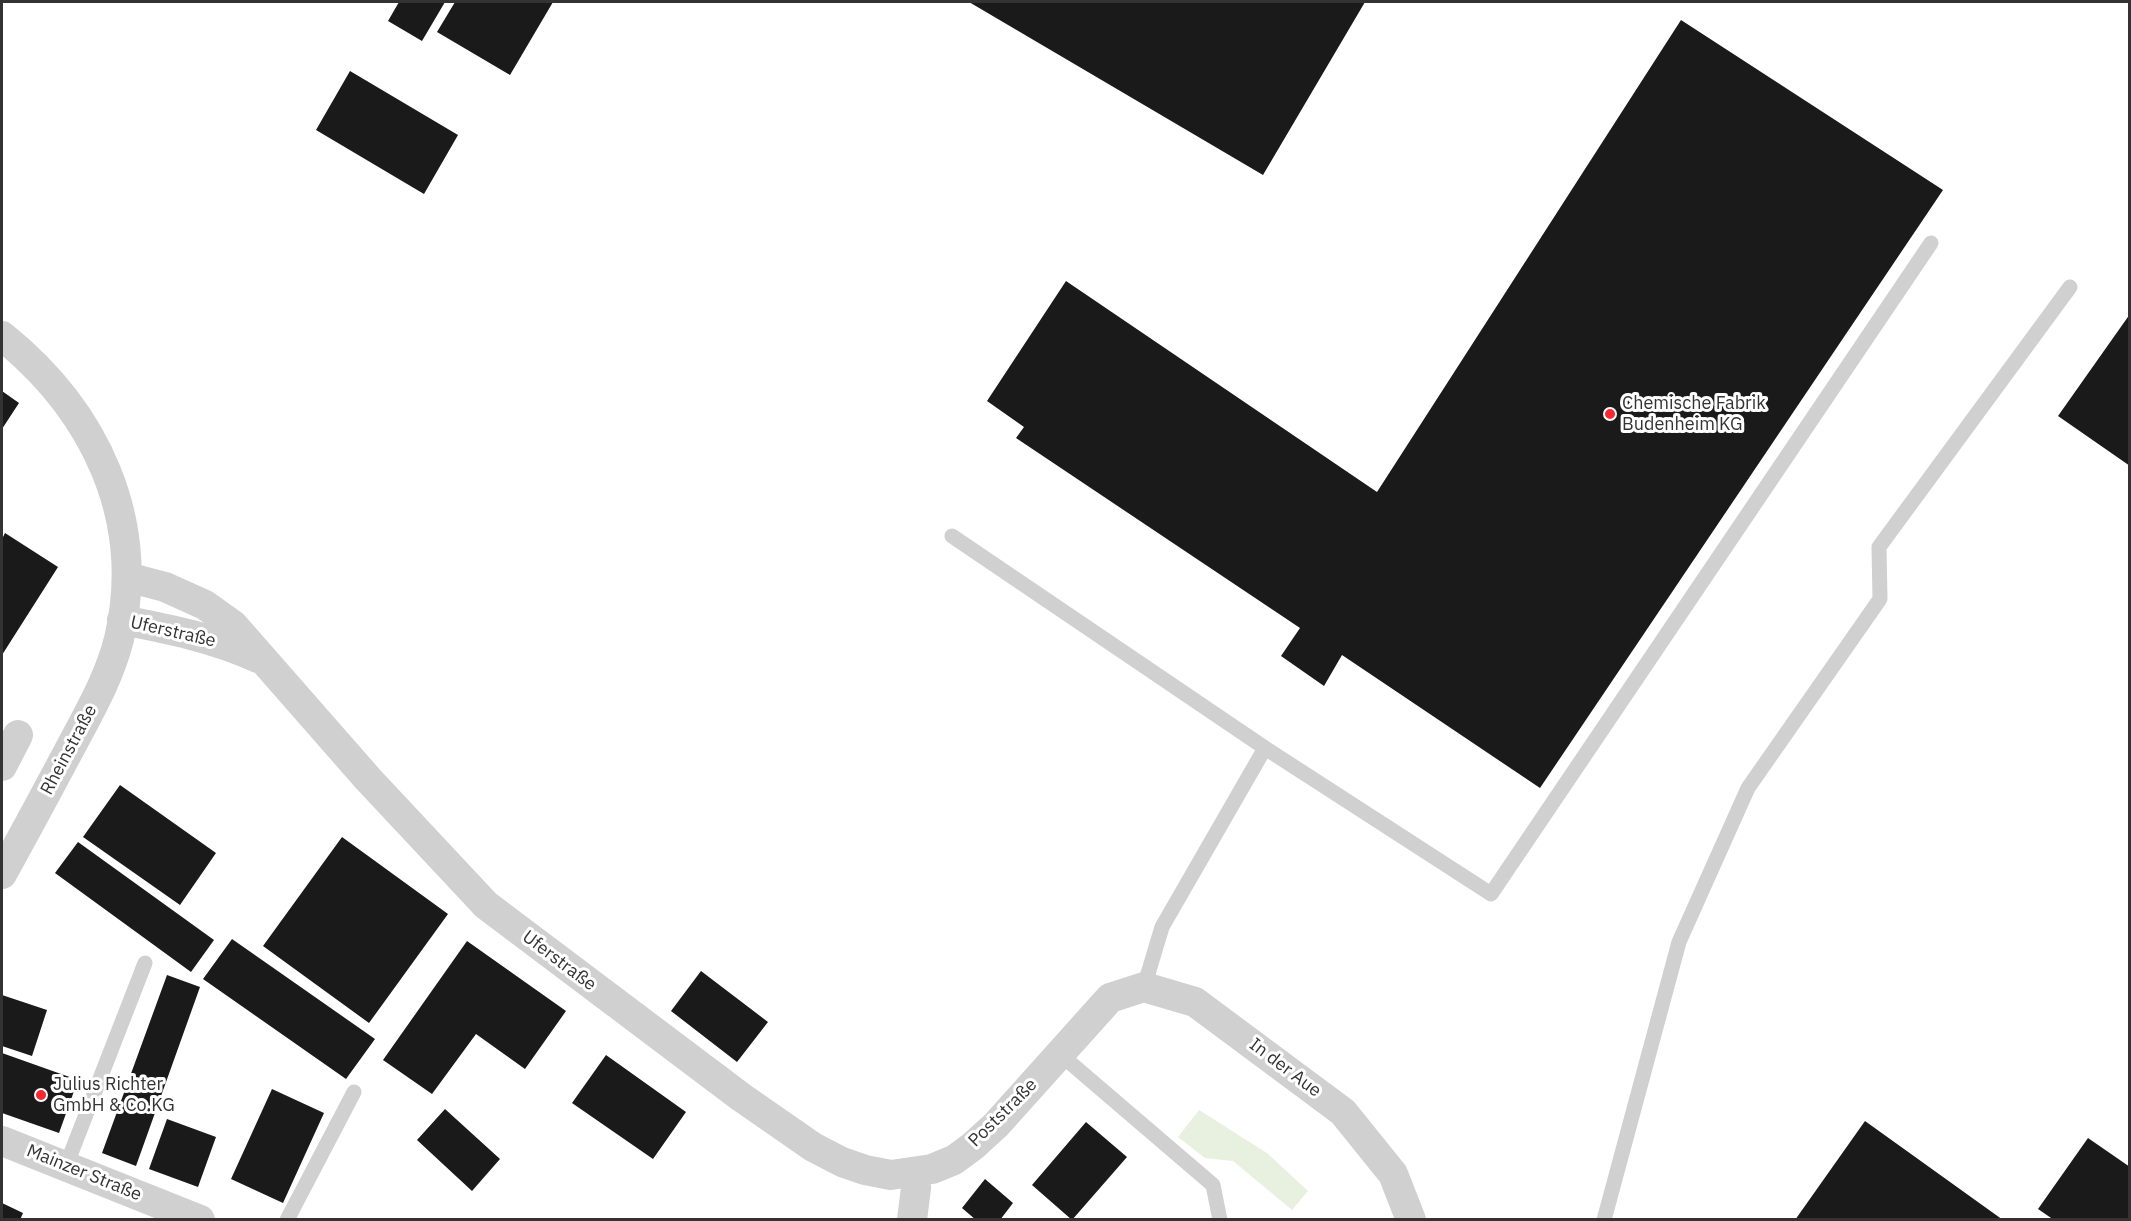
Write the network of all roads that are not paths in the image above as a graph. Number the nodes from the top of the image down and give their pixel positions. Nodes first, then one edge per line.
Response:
1 (1931, 243) dead end
2 (2070, 287) dead end
3 (2, 336) edge
4 (952, 536) dead end
5 (127, 577) junction
6 (122, 620) junction
7 (264, 661) junction
8 (18, 735) dead end
9 (1265, 748) junction
10 (2, 766) edge
11 (2, 874) edge
12 (145, 963) dead end
13 (1144, 987) junction
14 (1060, 1054) junction
15 (354, 1092) dead end
16 (2, 1141) edge
17 (66, 1166) junction
18 (915, 1173) junction
19 (200, 1220) edge
20 (287, 1220) edge
21 (912, 1220) edge
22 (1221, 1220) edge
23 (1410, 1220) edge
24 (1604, 1220) edge

1 - 9 lane
2 - 24 lane
3 - 5 street, Uferstraße
4 - 9 lane
5 - 6 street, Uferstraße
5 - 7 street, Uferstraße
6 - 7 street, Uferstraße
6 - 11 street, Rheinstraße
7 - 18 street, Uferstraße
8 - 10 street
9 - 13 lane
12 - 17 lane
13 - 14 street, Poststraße
13 - 23 street, In der Aue
14 - 18 street, Poststraße
14 - 22 lane
15 - 20 lane
16 - 17 street, Mainzer Straße
17 - 19 street, Mainzer Straße
18 - 21 street

